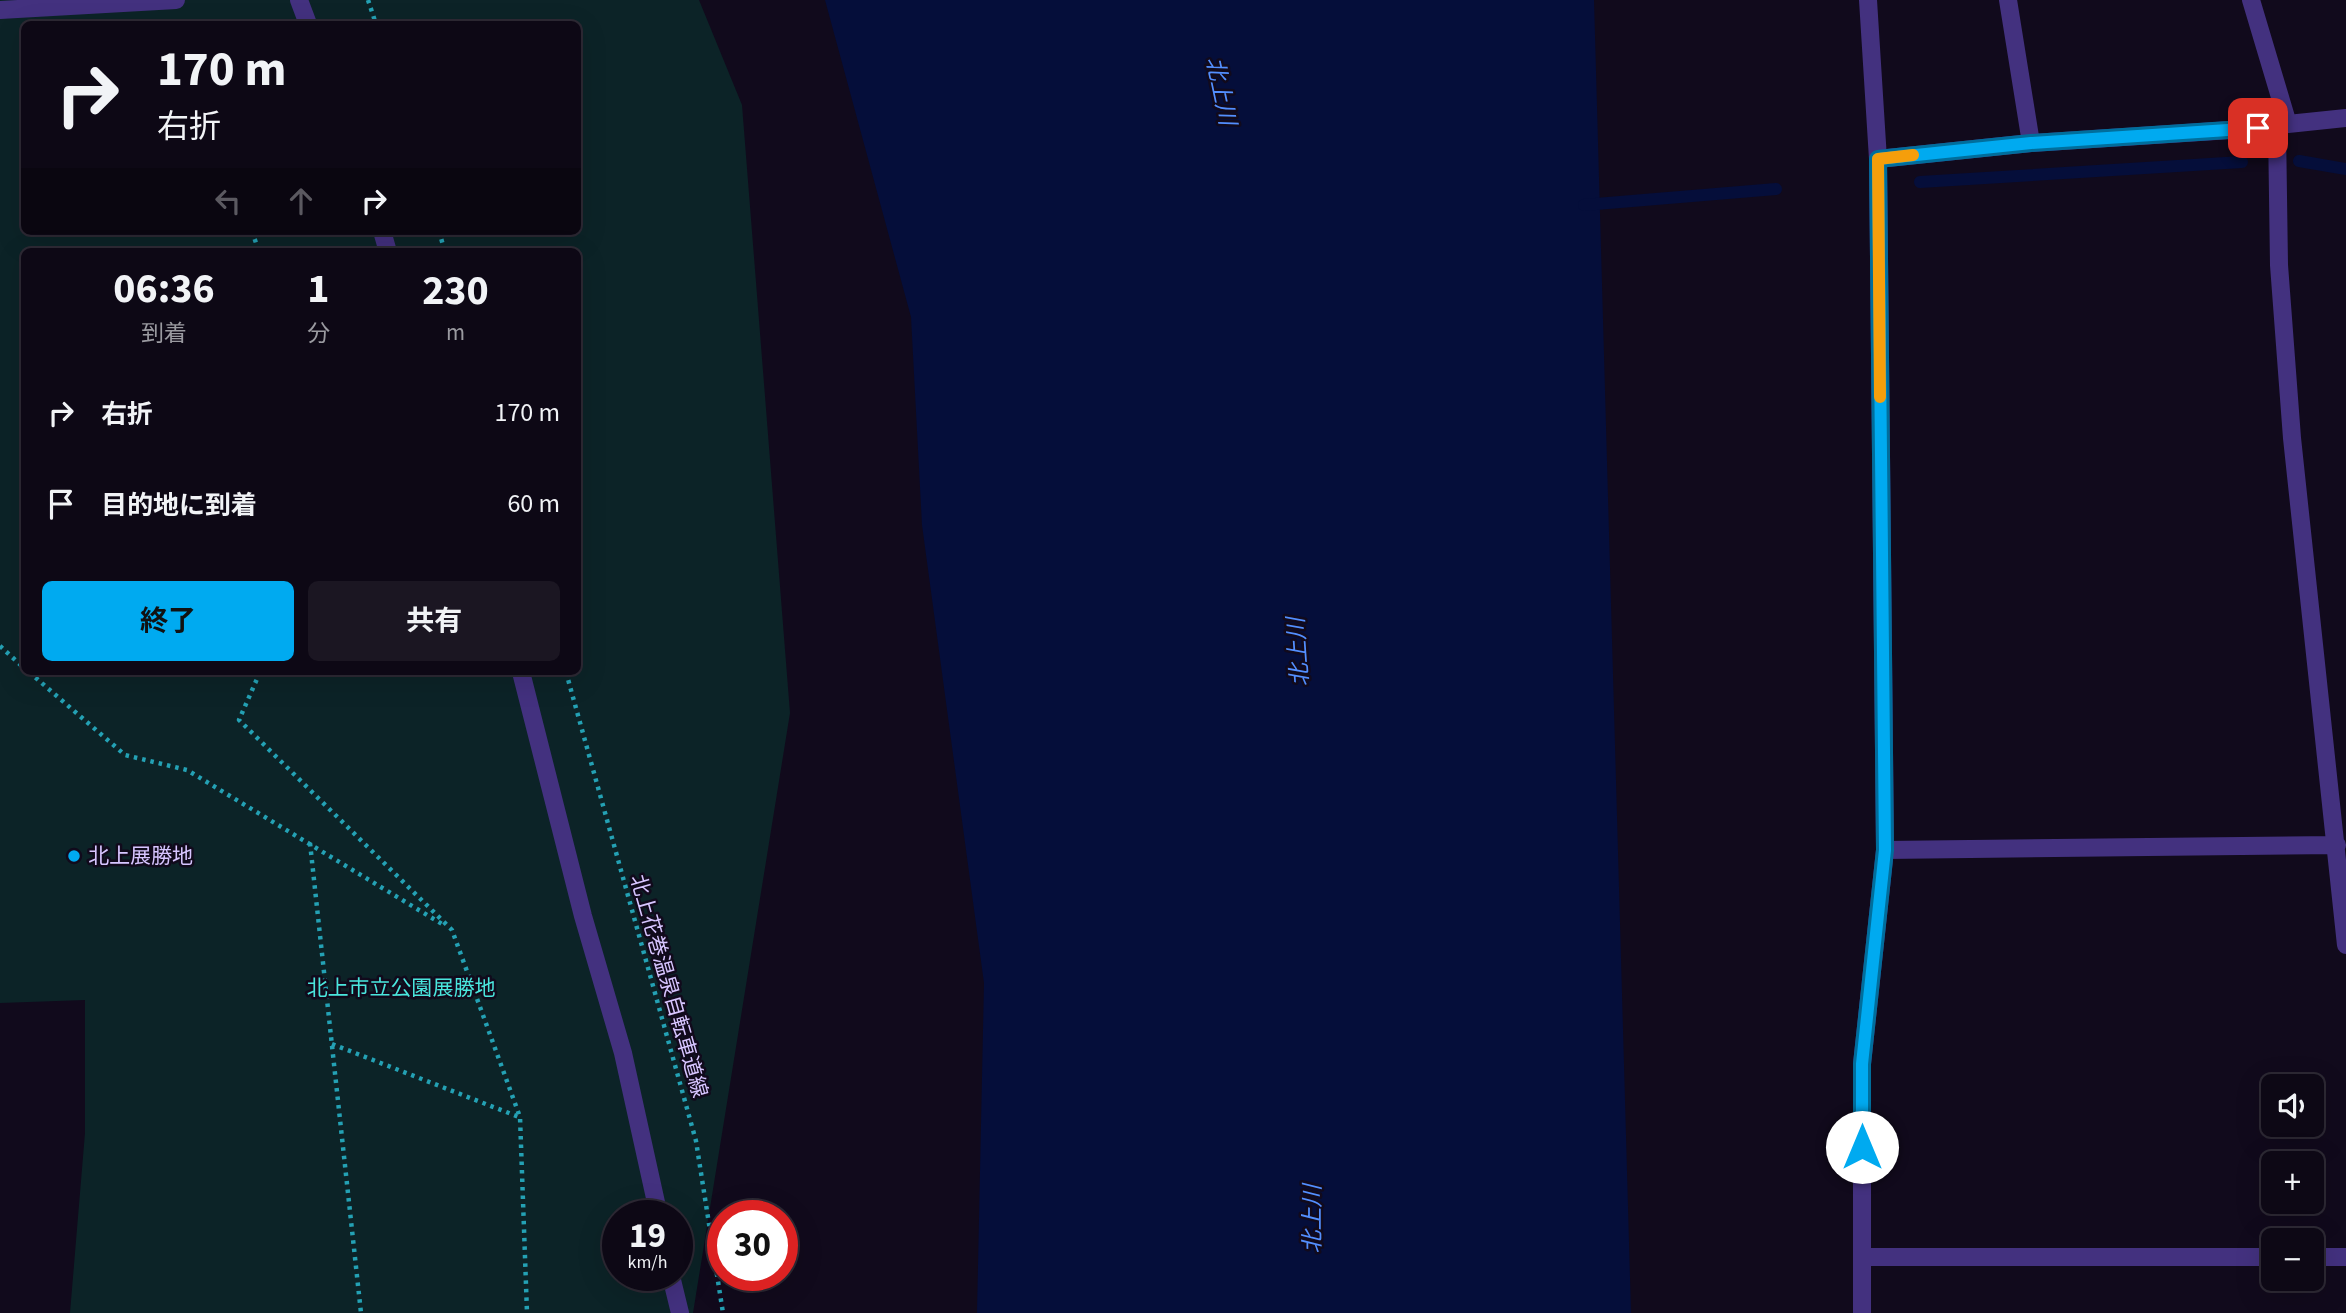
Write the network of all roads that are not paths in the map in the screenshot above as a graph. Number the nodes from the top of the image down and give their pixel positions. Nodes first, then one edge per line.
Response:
1 (176, 0) edge
2 (299, 0) edge
3 (1868, 0) edge
4 (2008, 0) edge
5 (2251, 0) edge
6 (0, 10) edge
7 (307, 21) edge
8 (2346, 118) edge
9 (2031, 143) junction
10 (1878, 159) junction
11 (521, 675) edge
12 (2337, 845) junction
13 (1885, 850) junction
14 (2346, 945) edge
15 (655, 1200) edge
16 (1862, 1256) junction
17 (2261, 1257) edge
18 (2324, 1257) edge
19 (2346, 1257) edge
20 (675, 1291) edge
21 (680, 1313) edge
22 (1862, 1313) edge

1 - 6 street
2 - 7 street
3 - 10 street
4 - 9 street
5 - 8 street
9 - 10 street
9 - 12 street
10 - 13 street
11 - 15 street
12 - 13 street
12 - 14 street
13 - 16 street
16 - 17 street
16 - 22 street
18 - 19 street
20 - 21 street

